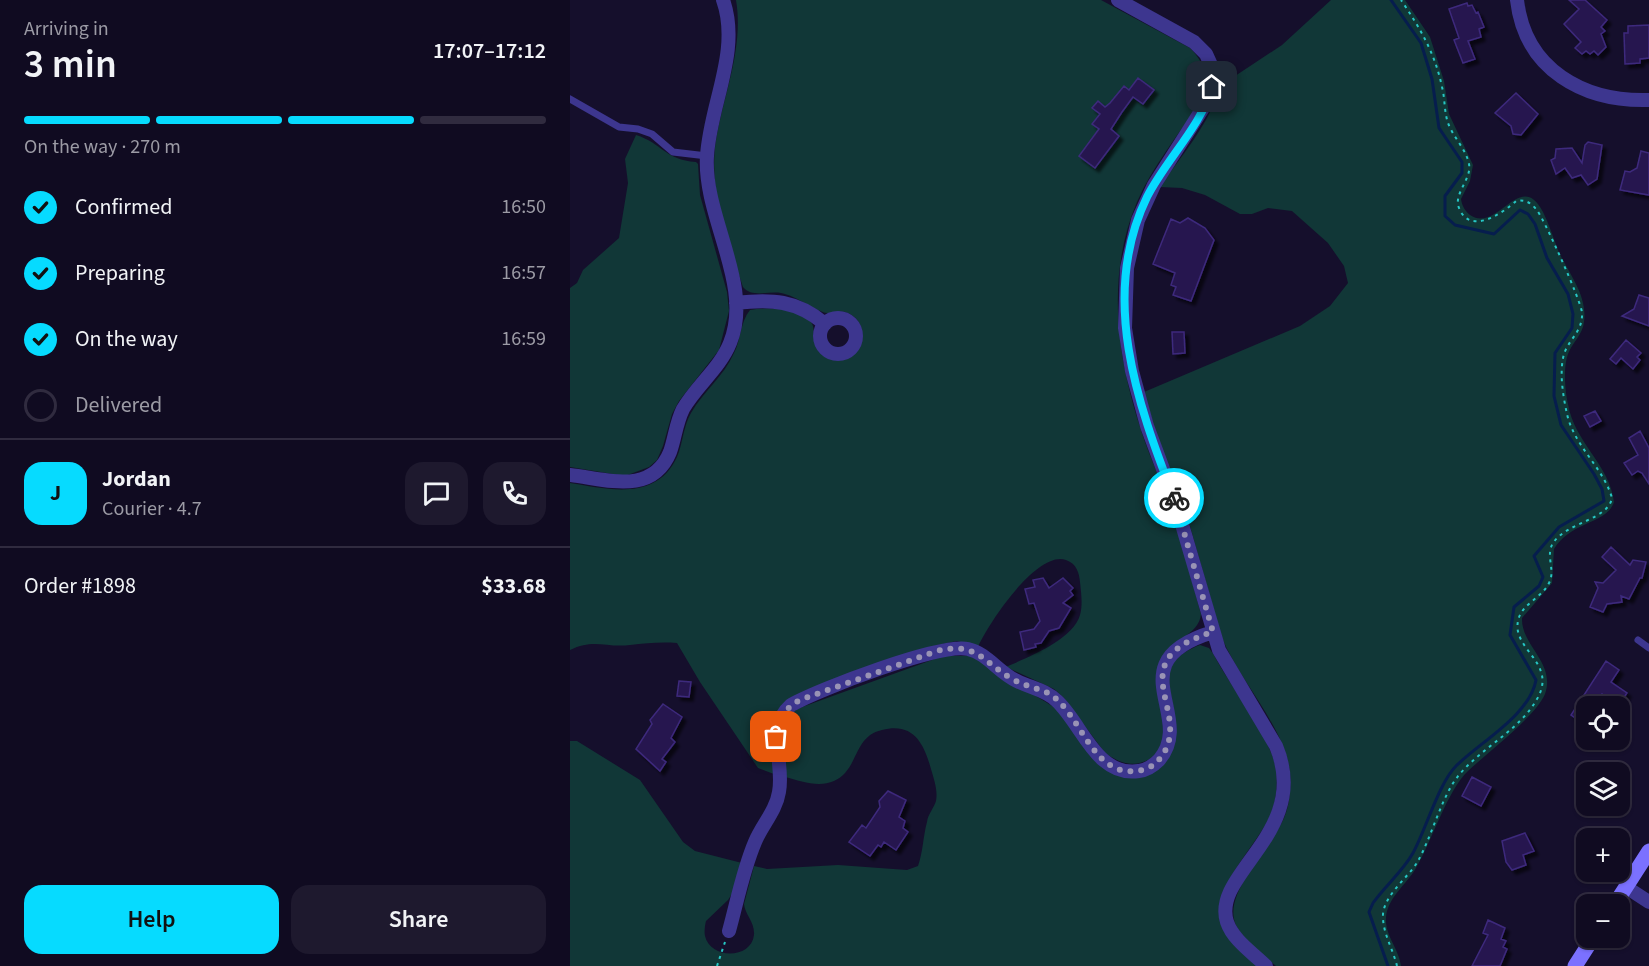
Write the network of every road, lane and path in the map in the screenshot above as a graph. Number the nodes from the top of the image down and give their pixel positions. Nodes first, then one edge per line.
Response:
1 (723, 0) edge
2 (1118, 0) edge
3 (1401, 0) edge
4 (1518, 0) edge
5 (570, 99) edge
6 (1649, 100) edge
7 (707, 156) junction
8 (736, 303) junction
9 (825, 324) dead end
10 (570, 475) edge
11 (1213, 632) junction
12 (1638, 640) dead end
13 (1649, 648) edge
14 (1649, 851) edge
15 (1626, 887) junction
16 (1621, 894) edge
17 (1649, 902) edge
18 (729, 931) joint
19 (1587, 948) edge
20 (717, 966) edge
21 (1266, 966) edge
22 (1397, 966) edge
23 (1575, 966) edge

1 - 7 street
2 - 11 street
3 - 22 path
4 - 6 street
5 - 7 lane
7 - 8 street
8 - 9 street
8 - 10 street
11 - 18 street
11 - 21 street
12 - 13 lane
14 - 15 street
15 - 16 street
15 - 17 street
18 - 20 path
19 - 23 street

